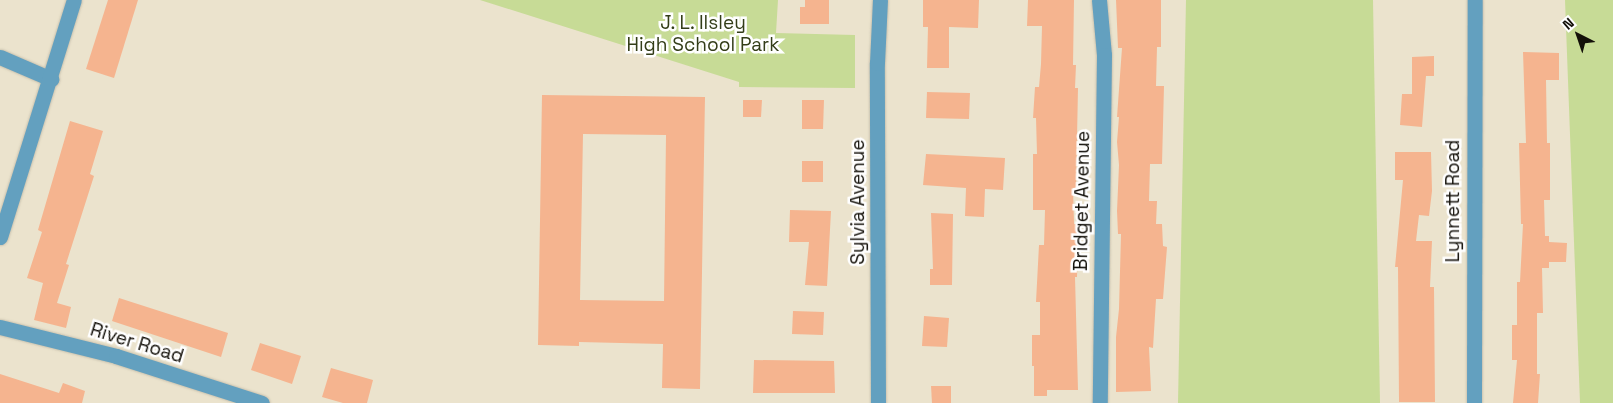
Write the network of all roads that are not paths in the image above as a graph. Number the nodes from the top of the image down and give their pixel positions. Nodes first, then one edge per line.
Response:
1 (74, 0) edge
2 (880, 0) edge
3 (1099, 0) edge
4 (1475, 0) edge
5 (0, 57) edge
6 (51, 79) junction
7 (0, 237) edge
8 (0, 326) edge
9 (262, 403) edge
10 (878, 403) edge
11 (1100, 403) edge
12 (1474, 403) edge

1 - 6 street
2 - 10 street, Sylvia Avenue
3 - 11 street, Bridget Avenue
4 - 12 street, Lynnett Road
5 - 6 street
6 - 7 street
8 - 9 street, River Road

